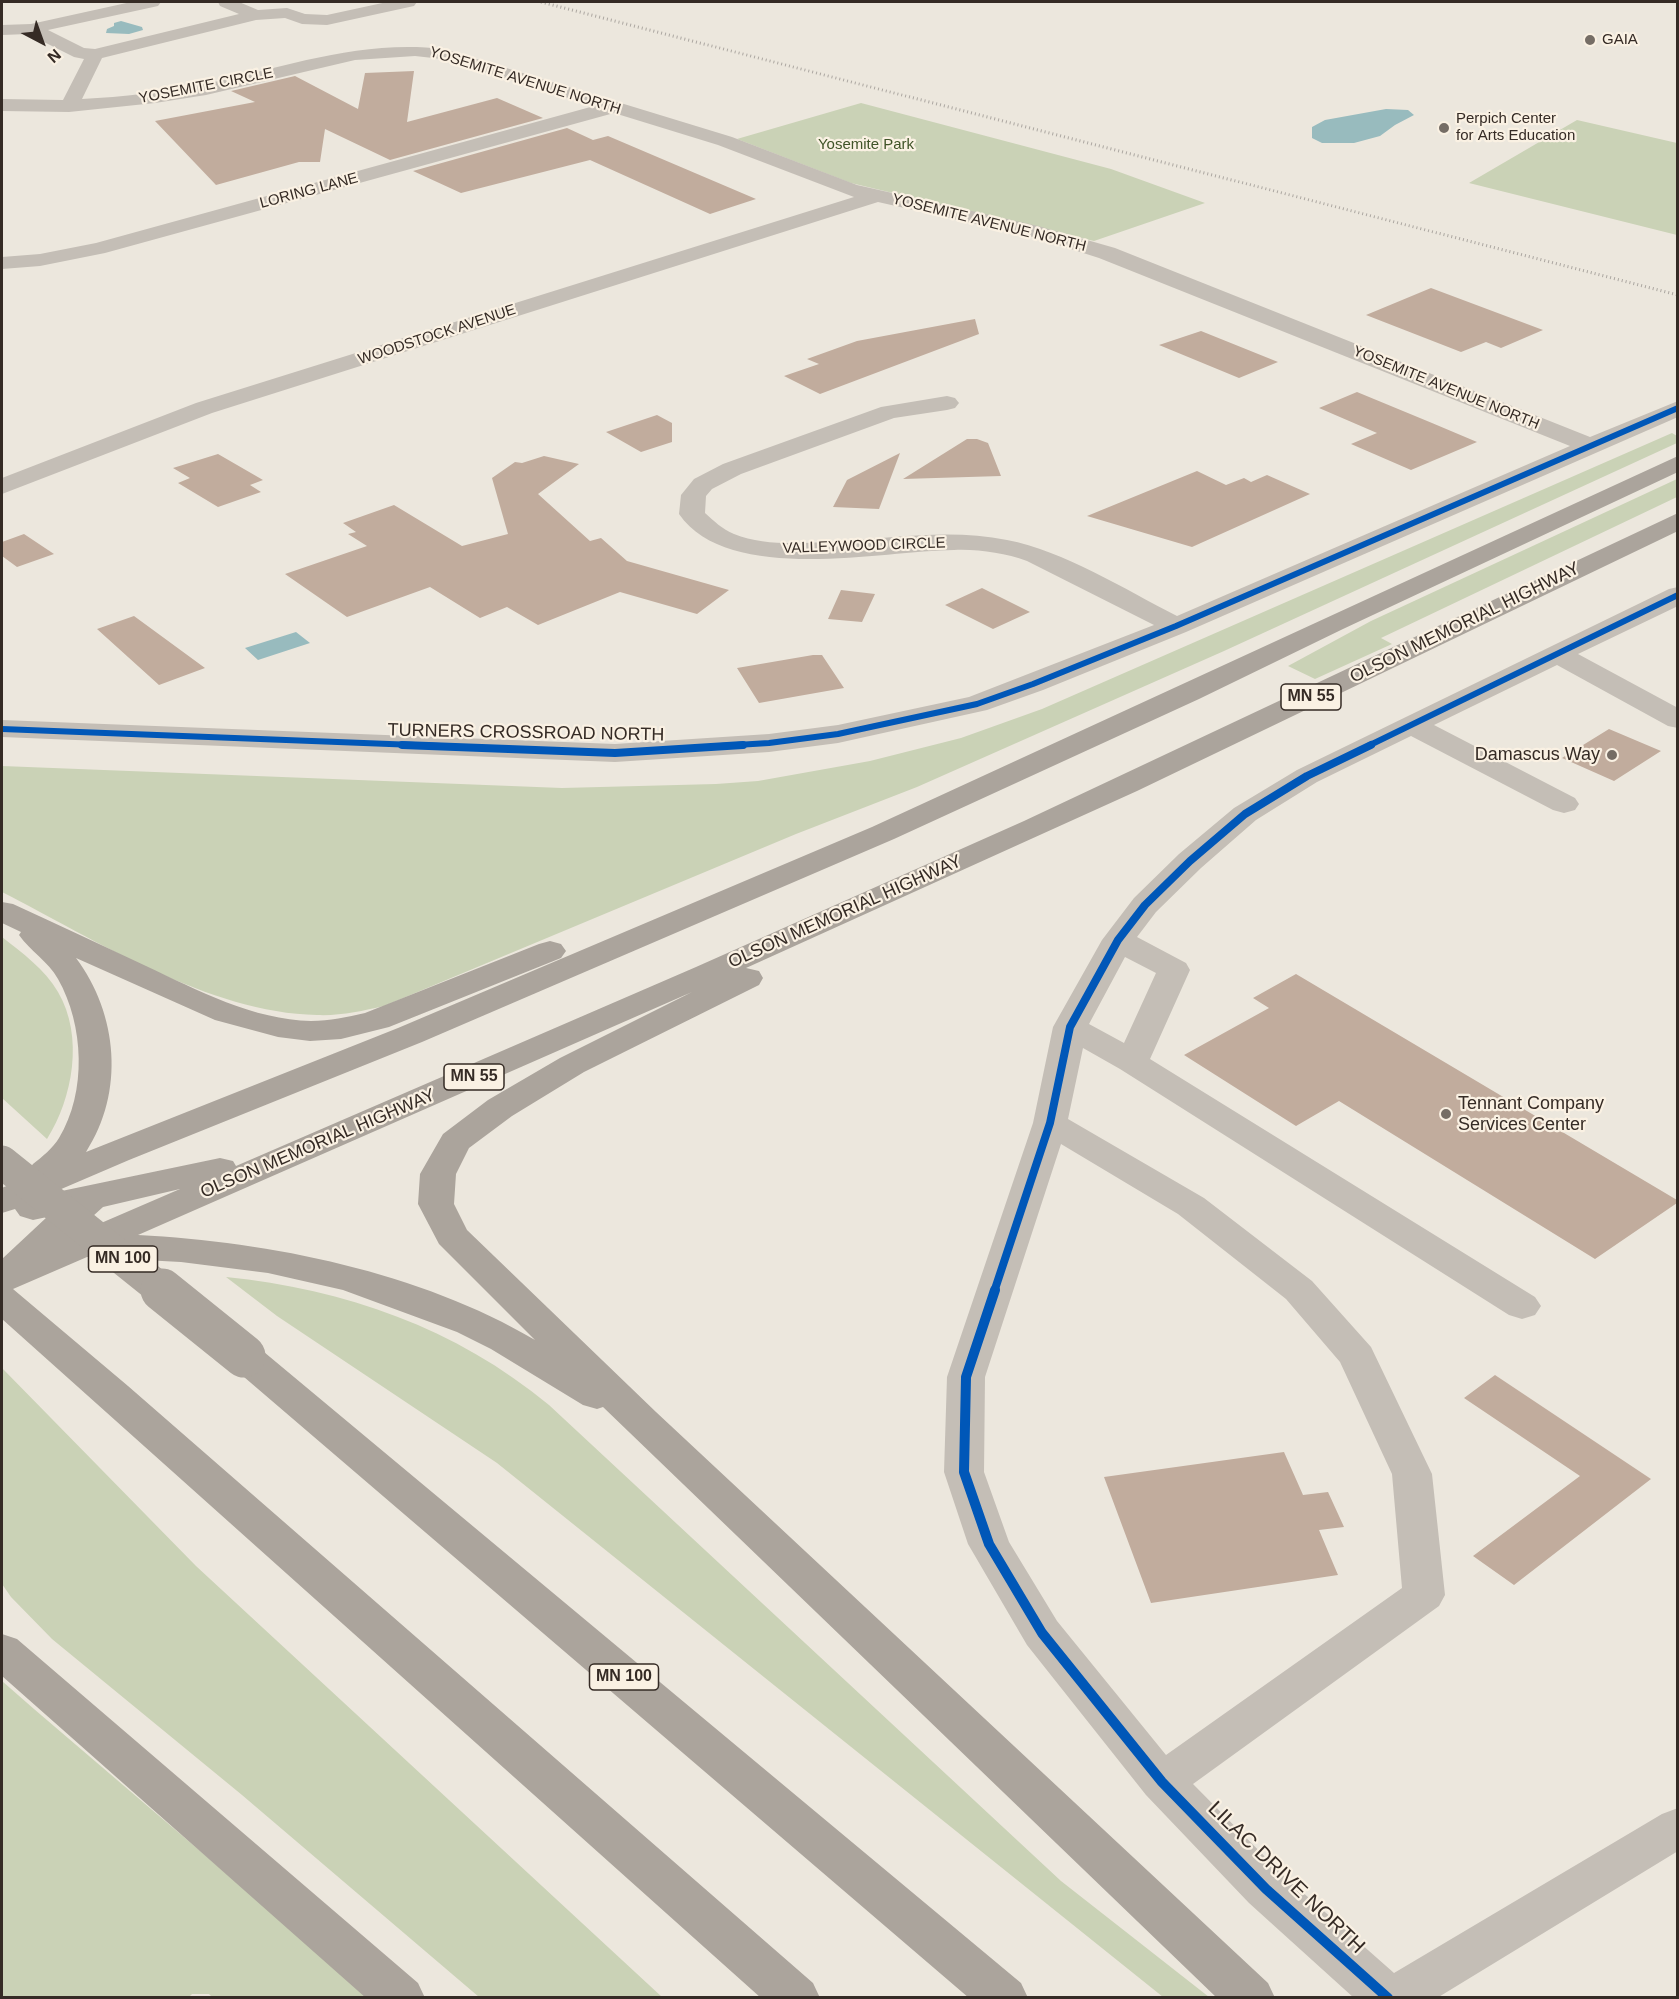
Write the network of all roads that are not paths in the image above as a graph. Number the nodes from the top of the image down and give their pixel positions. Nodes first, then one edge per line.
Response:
1 (152, 2) edge
2 (226, 2) edge
3 (408, 2) edge
4 (256, 15) junction
5 (31, 29) junction
6 (2, 30) edge
7 (409, 50) joint
8 (95, 54) junction
9 (2, 105) edge
10 (69, 106) junction
11 (613, 107) junction
12 (877, 196) junction
13 (2, 262) edge
14 (946, 403) dead end
15 (1677, 408) edge
16 (1591, 446) junction
17 (1677, 463) edge
18 (2, 487) edge
19 (1677, 521) edge
20 (1674, 600) edge
21 (1176, 626) junction
22 (1558, 654) junction
23 (1677, 720) edge
24 (1413, 726) junction
25 (2, 729) edge
26 (1563, 804) dead end
27 (883, 833) junction
28 (943, 869) junction
29 (2, 911) edge
30 (1118, 940) junction
31 (1070, 1027) junction
32 (410, 1035) junction
33 (1132, 1062) junction
34 (462, 1082) junction
35 (1050, 1123) junction
36 (2, 1162) edge
37 (90, 1198) junction
38 (5, 1204) edge
39 (75, 1248) junction
40 (8, 1269) edge
41 (2, 1299) edge
42 (1522, 1305) dead end
43 (642, 1422) junction
44 (2, 1651) edge
45 (1162, 1782) junction
46 (1677, 1827) edge
47 (401, 1998) edge
48 (796, 1998) edge
49 (1004, 1998) edge
50 (1251, 1998) edge
51 (1388, 1998) edge
52 (1395, 1998) edge

1 - 5 street
2 - 4 street
3 - 4 street
4 - 8 street
5 - 6 street
5 - 8 street
7 - 10 street, YOSEMITE CIRCLE
7 - 11 street, YOSEMITE AVENUE NORTH
8 - 10 street
9 - 10 street, YOSEMITE CIRCLE
11 - 12 street, YOSEMITE AVENUE NORTH
11 - 13 street, LORING LANE
12 - 16 street, YOSEMITE AVENUE NORTH
12 - 18 street, WOODSTOCK AVENUE
14 - 21 street, VALLEYWOOD CIRCLE
15 - 16 street, TURNERS CROSSROAD NORTH
16 - 21 street, TURNERS CROSSROAD NORTH
17 - 27 highway
19 - 28 highway, OLSON MEMORIAL HIGHWAY / MN 55
20 - 22 street, LILAC DRIVE NORTH
21 - 25 street, TURNERS CROSSROAD NORTH
22 - 23 street
22 - 24 street, LILAC DRIVE NORTH
24 - 26 street
24 - 30 street, LILAC DRIVE NORTH
27 - 29 highway
27 - 32 highway
28 - 34 highway, OLSON MEMORIAL HIGHWAY / MN 55
28 - 43 highway
29 - 38 highway
30 - 31 street, LILAC DRIVE NORTH
30 - 33 street
31 - 33 street
31 - 35 street, LILAC DRIVE NORTH
32 - 37 highway
32 - 38 highway
33 - 42 street
34 - 37 highway
34 - 39 highway, OLSON MEMORIAL HIGHWAY / MN 55
35 - 45 street, LILAC DRIVE NORTH
35 - 45 street
36 - 49 highway, MN 100, bridge
37 - 38 highway
37 - 40 highway
39 - 40 highway
39 - 43 highway
41 - 48 highway
43 - 50 highway
44 - 47 highway
45 - 51 street, LILAC DRIVE NORTH
46 - 52 street

